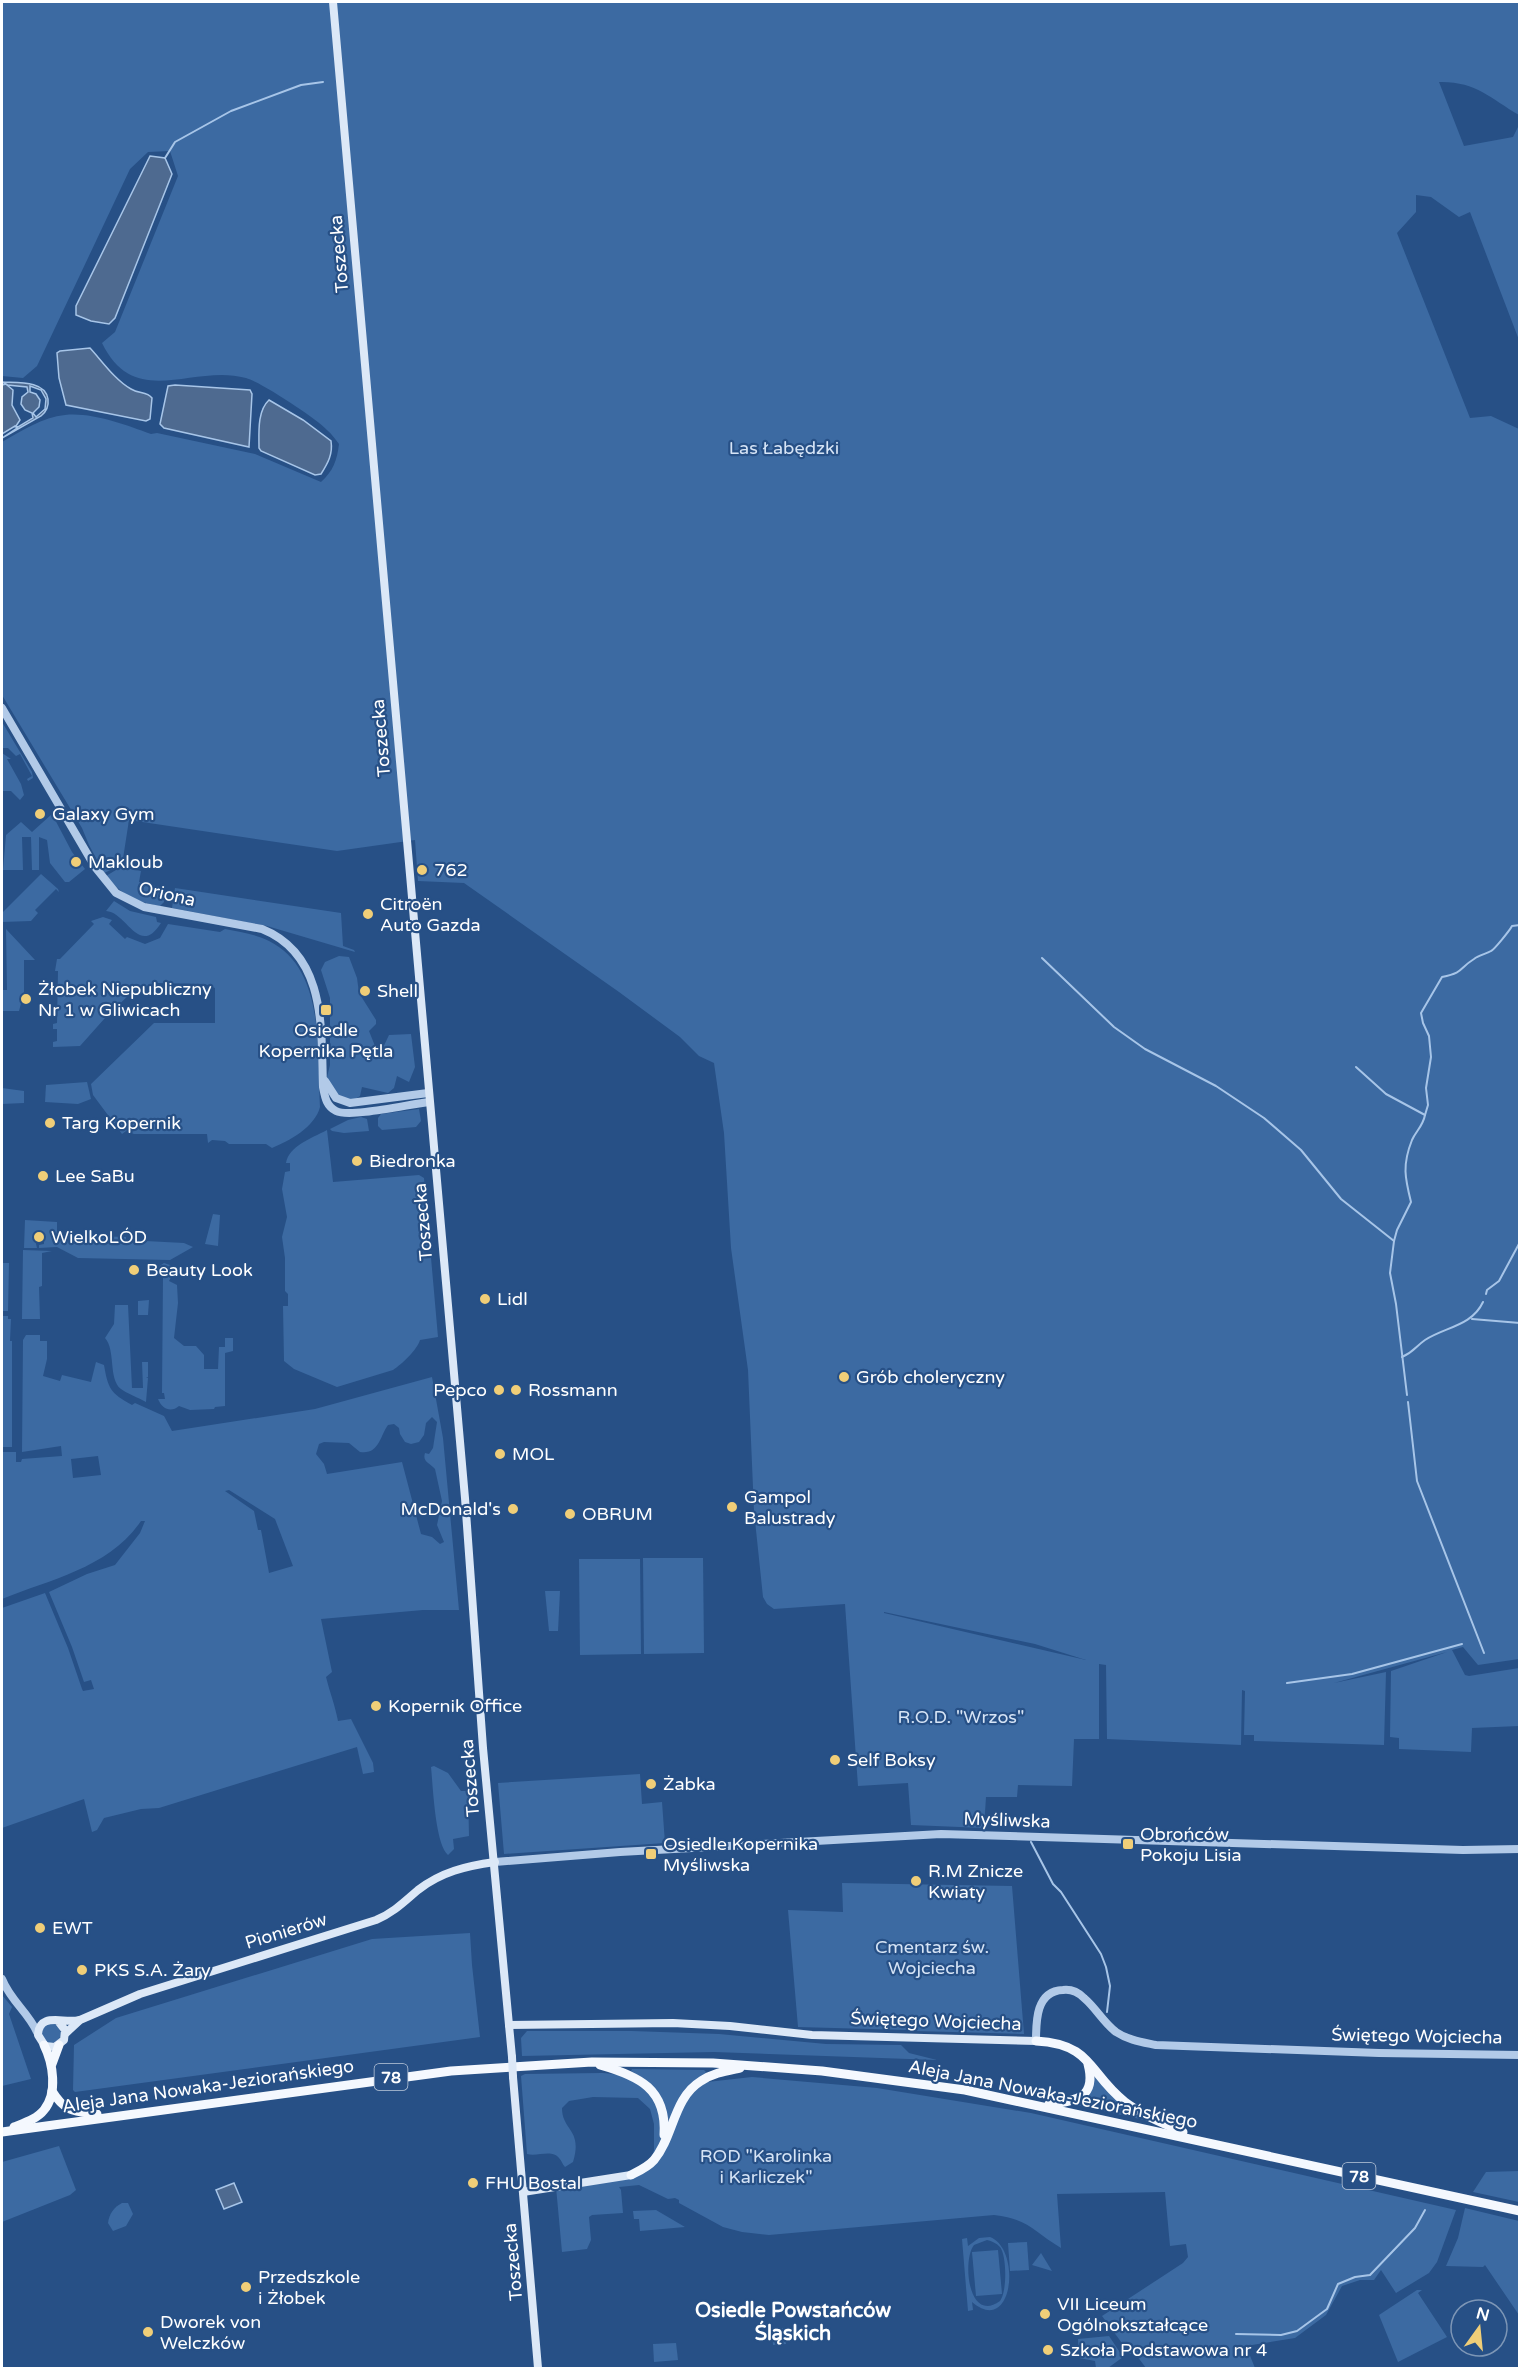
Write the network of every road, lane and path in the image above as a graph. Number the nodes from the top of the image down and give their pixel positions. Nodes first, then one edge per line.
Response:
1 (333, 2) edge
2 (2, 708) edge
3 (429, 1097) junction
4 (366, 1101) junction
5 (336, 1102) junction
6 (370, 1111) junction
7 (1520, 1849) edge
8 (495, 1862) junction
9 (2, 1979) edge
10 (25, 2012) junction
11 (46, 2020) junction
12 (58, 2020) junction
13 (80, 2020) junction
14 (509, 2025) junction
15 (38, 2032) junction
16 (66, 2033) junction
17 (1036, 2041) junction
18 (44, 2045) junction
19 (59, 2045) junction
20 (1520, 2055) edge
21 (1088, 2061) junction
22 (592, 2062) junction
23 (754, 2065) junction
24 (52, 2067) junction
25 (52, 2091) junction
26 (1040, 2105) junction
27 (110, 2116) junction
28 (4, 2131) edge
29 (1199, 2140) junction
30 (663, 2144) junction
31 (631, 2175) joint
32 (523, 2192) junction
33 (1520, 2211) edge
34 (538, 2368) edge

1 - 3 main road, Toszecka
2 - 5 street, Oriona
3 - 4 street
3 - 6 street
3 - 8 main road, Toszecka
4 - 5 street
4 - 6 street
5 - 6 street
7 - 8 street, Myśliwska
8 - 13 main road, Pionierów
8 - 14 main road, Toszecka
9 - 10 street
10 - 11 street
10 - 15 street
11 - 12 main road
11 - 15 main road
12 - 13 main road, Pionierów
12 - 16 main road
13 - 16 main road, Pionierów
14 - 17 main road, Świętego Wojciecha
14 - 32 main road, Toszecka, bridge
15 - 18 main road
16 - 19 main road
17 - 20 street, Świętego Wojciecha
17 - 21 main road
18 - 19 main road
18 - 24 main road
19 - 24 main road
21 - 26 main road
21 - 29 main road
22 - 23 main road, Aleja Jana Nowaka-Jeziorańskiego / 78
22 - 27 main road, Aleja Jana Nowaka-Jeziorańskiego / 78
22 - 30 main road
23 - 26 main road, Aleja Jana Nowaka-Jeziorańskiego / 78
23 - 30 main road
24 - 25 main road
25 - 27 main road
25 - 28 main road
26 - 29 main road, Aleja Jana Nowaka-Jeziorańskiego / 78
27 - 28 main road, Aleja Jana Nowaka-Jeziorańskiego / 78
29 - 33 main road, Aleja Jana Nowaka-Jeziorańskiego / 78
30 - 31 main road
31 - 32 main road
32 - 34 main road, Toszecka

